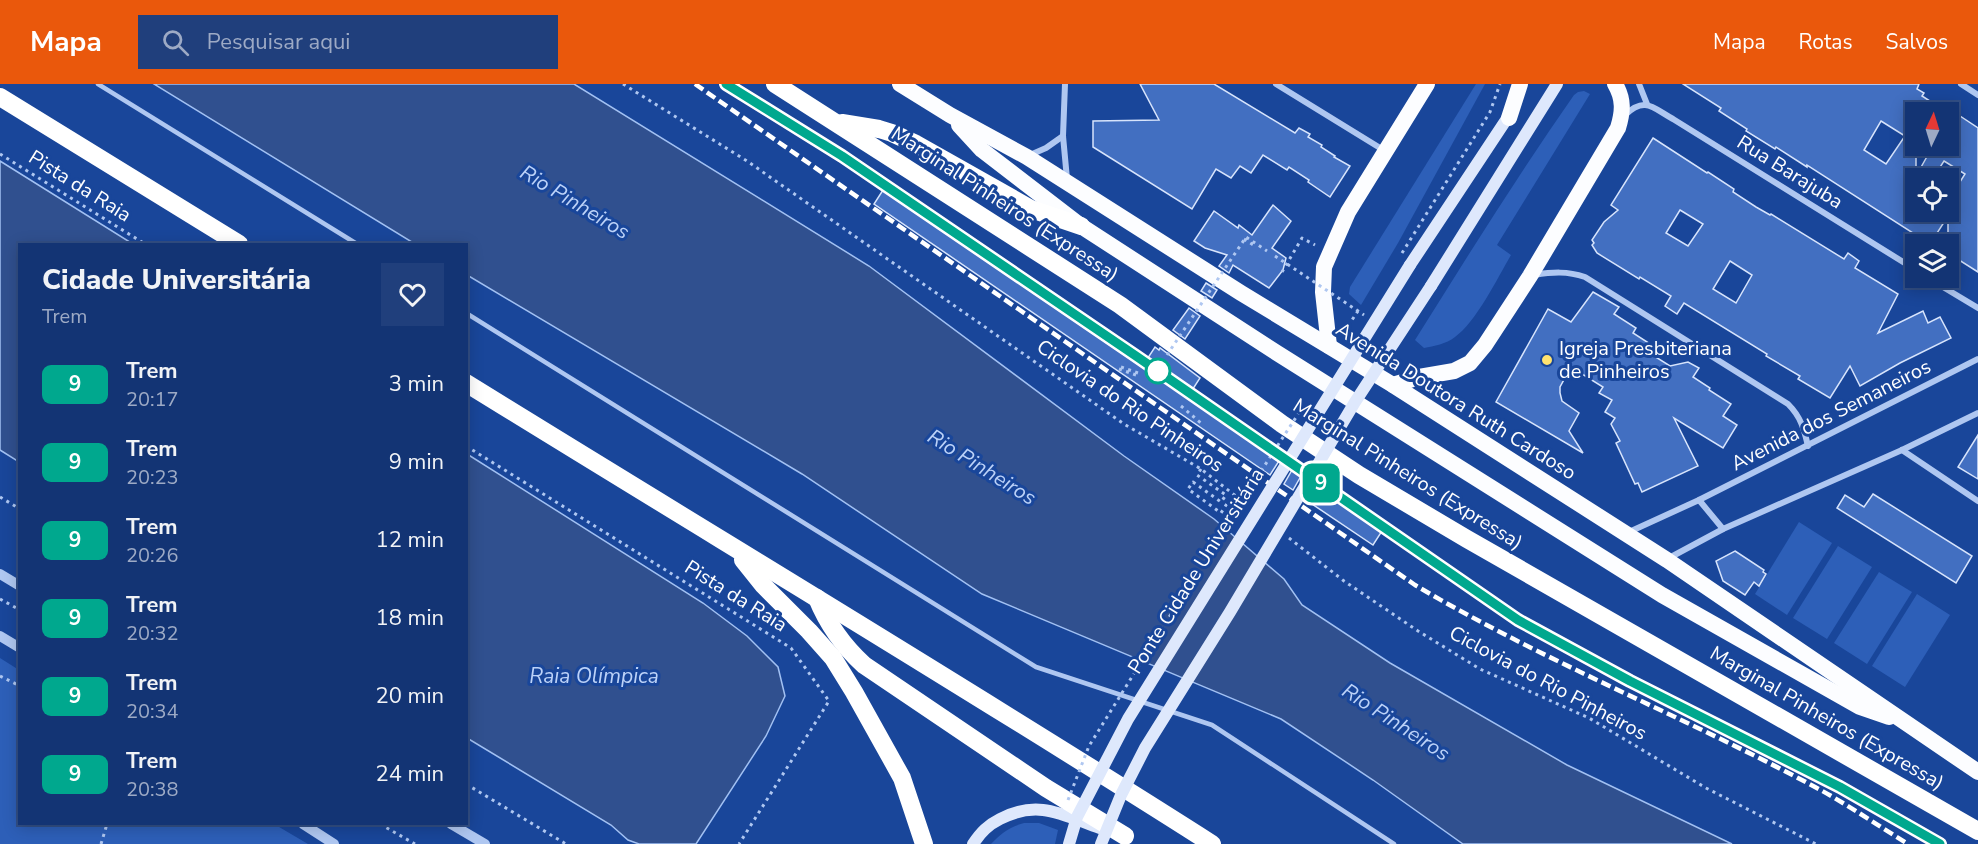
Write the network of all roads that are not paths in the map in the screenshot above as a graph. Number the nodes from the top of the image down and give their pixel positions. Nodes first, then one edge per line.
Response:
1 (98, 84) edge
2 (775, 84) edge
3 (900, 84) edge
4 (1065, 84) edge
5 (1276, 84) edge
6 (1427, 84) edge
7 (1520, 84) edge
8 (1526, 84) edge
9 (1557, 84) edge
10 (1615, 84) edge
11 (1639, 84) edge
12 (1961, 84) edge
13 (1978, 95) edge
14 (0, 97) edge
15 (1647, 104) junction
16 (950, 115) junction
17 (1509, 118) junction
18 (1621, 118) junction
19 (835, 122) junction
20 (1063, 136) junction
21 (1385, 151) junction
22 (1027, 157) junction
23 (1067, 183) junction
24 (1081, 226) junction
25 (237, 243) edge
26 (355, 243) edge
27 (1905, 263) edge
28 (1530, 276) junction
29 (1945, 288) edge
30 (1978, 308) edge
31 (468, 314) edge
32 (1331, 348) junction
33 (1978, 359) edge
34 (468, 384) edge
35 (1393, 385) junction
36 (1978, 413) edge
37 (1808, 446) junction
38 (1902, 450) junction
39 (1698, 500) junction
40 (1978, 501) edge
41 (1723, 529) junction
42 (1626, 534) junction
43 (737, 551) junction
44 (1667, 560) junction
45 (0, 574) edge
46 (18, 585) edge
47 (817, 598) junction
48 (0, 636) edge
49 (18, 647) edge
50 (1910, 724) junction
51 (1978, 772) edge
52 (305, 825) edge
53 (452, 825) edge
54 (1978, 831) edge
55 (472, 840) edge
56 (1130, 840) edge
57 (334, 844) edge
58 (484, 844) edge
59 (924, 844) edge
60 (973, 844) edge
61 (1069, 844) edge
62 (1101, 844) edge
63 (1212, 844) edge
64 (1394, 844) edge

1 - 26 lane
2 - 19 highway, Marginal Pinheiros (Expressa)
3 - 16 highway, Avenida Doutora Ruth Cardoso
4 - 20 street
5 - 21 street
6 - 21 highway
7 - 17 highway
8 - 17 main road, Ponte Cidade Universitária
9 - 62 main road, bridge
10 - 18 highway
11 - 15 street
12 - 13 street
14 - 25 highway
15 - 18 street
15 - 27 street, Rua Barajuba
16 - 22 highway, Avenida Doutora Ruth Cardoso
16 - 24 highway
17 - 61 main road, Ponte Cidade Universitária, bridge
18 - 28 highway
19 - 24 highway
19 - 54 highway, Marginal Pinheiros (Expressa)
20 - 22 street
20 - 23 street
21 - 32 highway
22 - 23 highway, Avenida Doutora Ruth Cardoso
23 - 32 highway, Avenida Doutora Ruth Cardoso
24 - 50 highway
28 - 35 highway
28 - 37 street
29 - 30 street
31 - 64 lane
32 - 35 highway, Avenida Doutora Ruth Cardoso
33 - 37 street, Avenida dos Semaneiros
34 - 43 highway
35 - 42 highway, Avenida Doutora Ruth Cardoso
36 - 38 street
37 - 39 street, Avenida dos Semaneiros
38 - 40 street
38 - 41 street
39 - 41 street
39 - 42 street, Avenida dos Semaneiros
41 - 44 street
42 - 44 highway, Avenida Doutora Ruth Cardoso
43 - 47 highway
43 - 59 highway
44 - 50 highway, Avenida Doutora Ruth Cardoso
45 - 46 street
47 - 56 highway
47 - 63 highway
48 - 49 street
50 - 51 highway, Avenida Doutora Ruth Cardoso
52 - 57 street
53 - 55 street
55 - 58 street
56 - 60 main road

